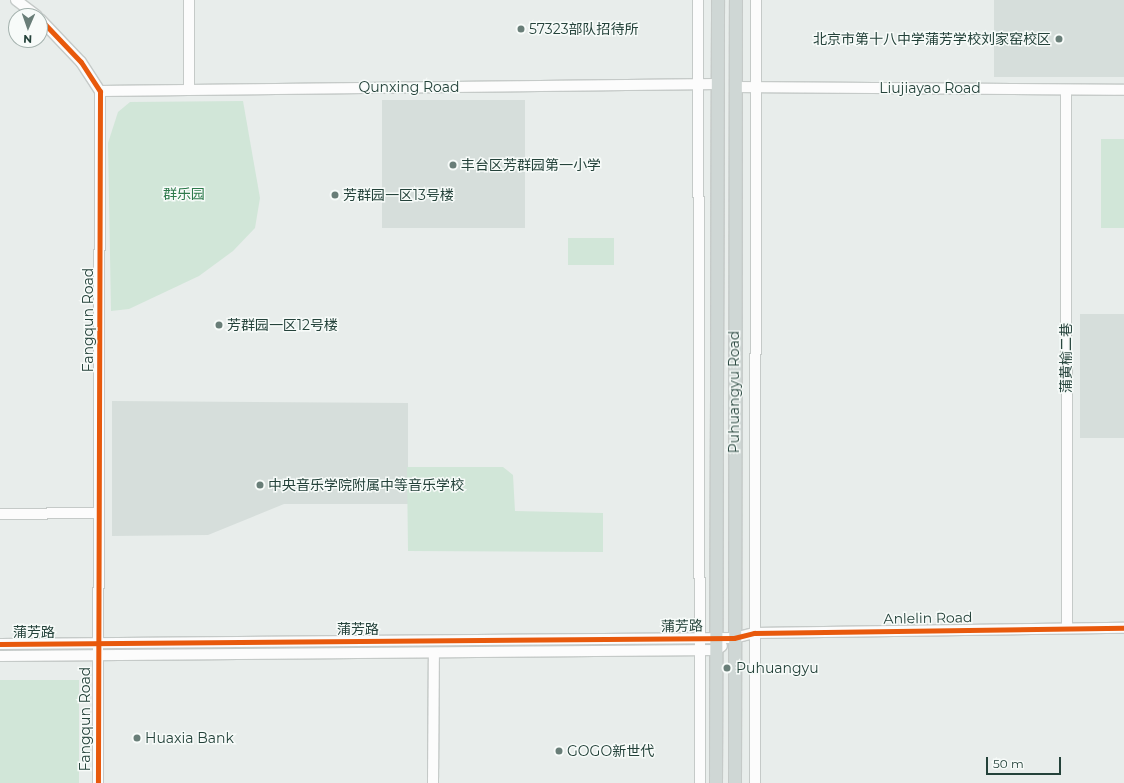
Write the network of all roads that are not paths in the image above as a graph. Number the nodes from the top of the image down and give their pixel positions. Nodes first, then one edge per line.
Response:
1 (16, 0) edge
2 (189, 0) edge
3 (698, 0) edge
4 (718, 0) edge
5 (736, 0) edge
6 (756, 0) edge
7 (26, 8) edge
8 (48, 27) edge
9 (718, 84) junction
10 (698, 85) junction
11 (735, 87) junction
12 (756, 87) junction
13 (189, 89) junction
14 (1066, 90) junction
15 (1124, 90) edge
16 (100, 91) junction
17 (97, 513) junction
18 (0, 514) edge
19 (1067, 627) junction
20 (1124, 628) edge
21 (754, 633) junction
22 (698, 638) junction
23 (716, 638) junction
24 (734, 638) junction
25 (97, 643) junction
26 (0, 644) edge
27 (698, 650) junction
28 (716, 650) junction
29 (434, 653) junction
30 (0, 656) edge
31 (97, 656) junction
32 (98, 783) edge
33 (433, 783) edge
34 (700, 783) edge
35 (716, 783) edge
36 (735, 783) edge
37 (755, 783) edge

1 - 7 street
2 - 13 street
3 - 10 street
4 - 9 main road, Puhuangyu Road
5 - 11 main road, Puhuangyu Road
6 - 12 street
8 - 16 street
9 - 10 street, Qunxing Road
9 - 23 main road, Puhuangyu Road
10 - 13 street, Qunxing Road
10 - 22 street
11 - 12 street, Liujiayao Road
11 - 24 main road, Puhuangyu Road
12 - 14 street, Liujiayao Road
12 - 21 street
13 - 16 street, Qunxing Road
14 - 15 street, Liujiayao Road
14 - 19 street, 蒲黄榆二巷
16 - 17 street, Fangqun Road
17 - 18 street
17 - 25 street, Fangqun Road
19 - 20 street, Anlelin Road
19 - 21 street, Anlelin Road
21 - 24 street, Anlelin Road
21 - 37 street
22 - 23 street, 蒲芳路
22 - 25 street, 蒲芳路
22 - 27 street
23 - 24 street, 蒲芳路
23 - 28 main road, Puhuangyu Road
24 - 28 street
24 - 36 main road, Puhuangyu Road
25 - 26 street, 蒲芳路
25 - 31 street, Fangqun Road
27 - 28 street, 蒲芳路
27 - 29 street, 蒲芳路
27 - 34 street
28 - 35 main road, Puhuangyu Road
29 - 31 street, 蒲芳路
29 - 33 street
30 - 31 street, 蒲芳路
31 - 32 street, Fangqun Road

